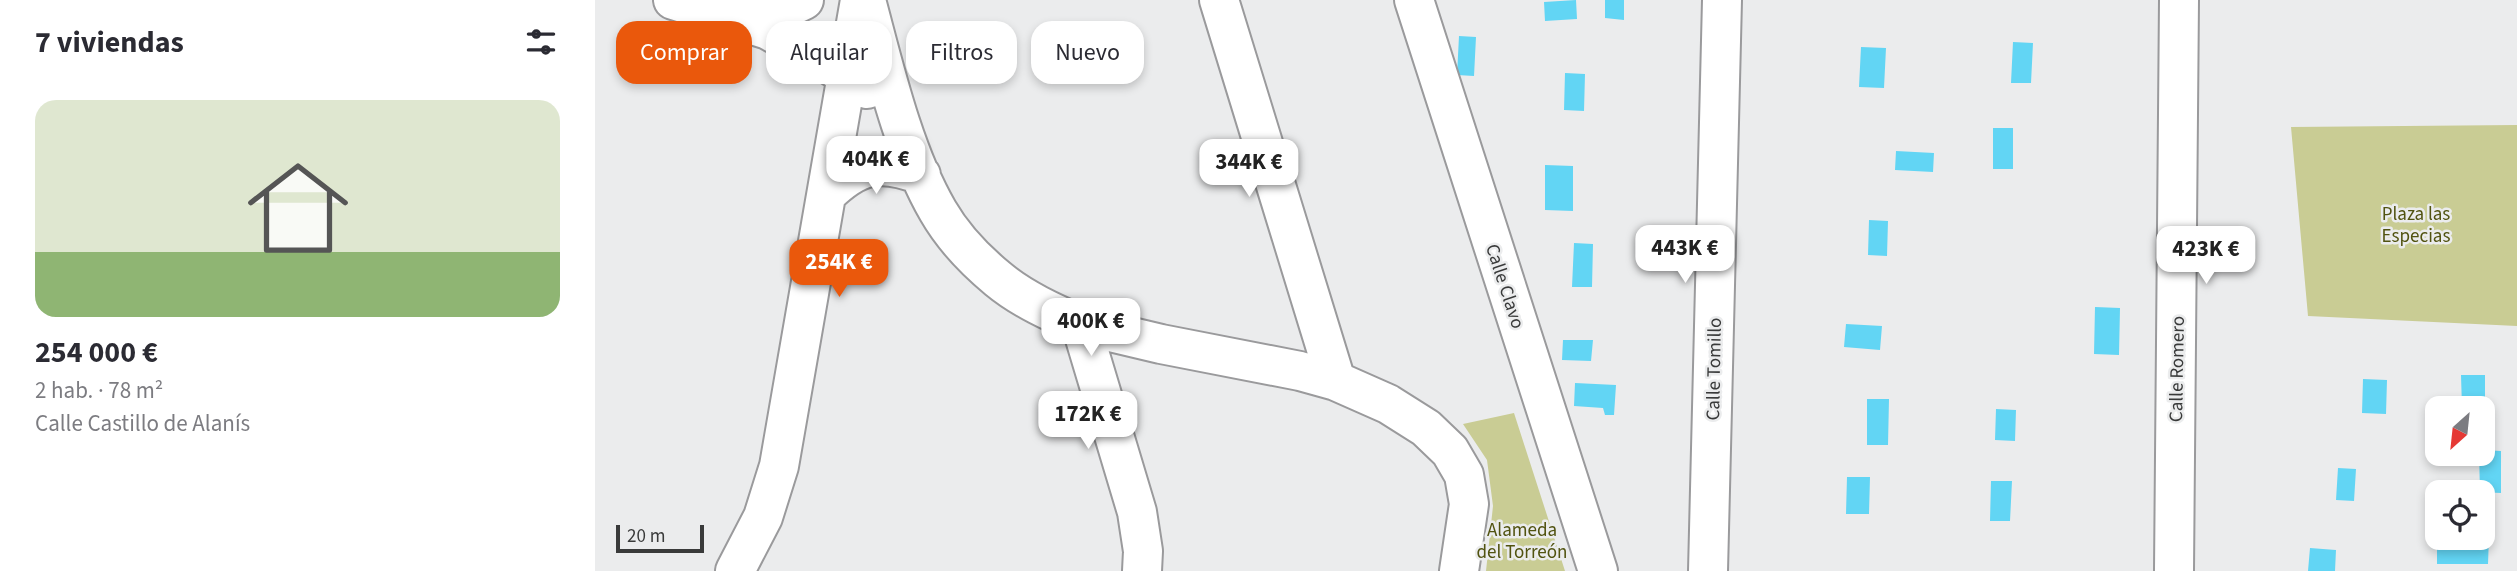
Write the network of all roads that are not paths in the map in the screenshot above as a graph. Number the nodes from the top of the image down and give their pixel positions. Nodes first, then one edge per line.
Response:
1 (673, 0) edge
2 (804, 0) edge
3 (860, 0) edge
4 (866, 0) edge
5 (1219, 0) edge
6 (1414, 0) edge
7 (1723, 0) edge
8 (2179, 0) edge
9 (733, 17) junction
10 (857, 21) edge
11 (766, 29) edge
12 (846, 84) edge
13 (860, 84) edge
14 (898, 112) junction
15 (921, 175) junction
16 (827, 194) junction
17 (1081, 325) junction
18 (1336, 381) junction
19 (735, 571) edge
20 (1142, 571) edge
21 (1459, 571) edge
22 (1598, 571) edge
23 (1708, 571) edge
24 (2174, 571) edge

1 - 9 street
2 - 9 street
3 - 10 street
4 - 14 street
5 - 18 street
6 - 22 street, Calle Clavo
7 - 23 street, Calle Tomillo
8 - 24 street, Calle Romero
9 - 11 street
12 - 16 street
13 - 14 street
14 - 15 street
15 - 16 street
15 - 17 street
16 - 19 street
17 - 18 street
17 - 20 street
18 - 21 street

